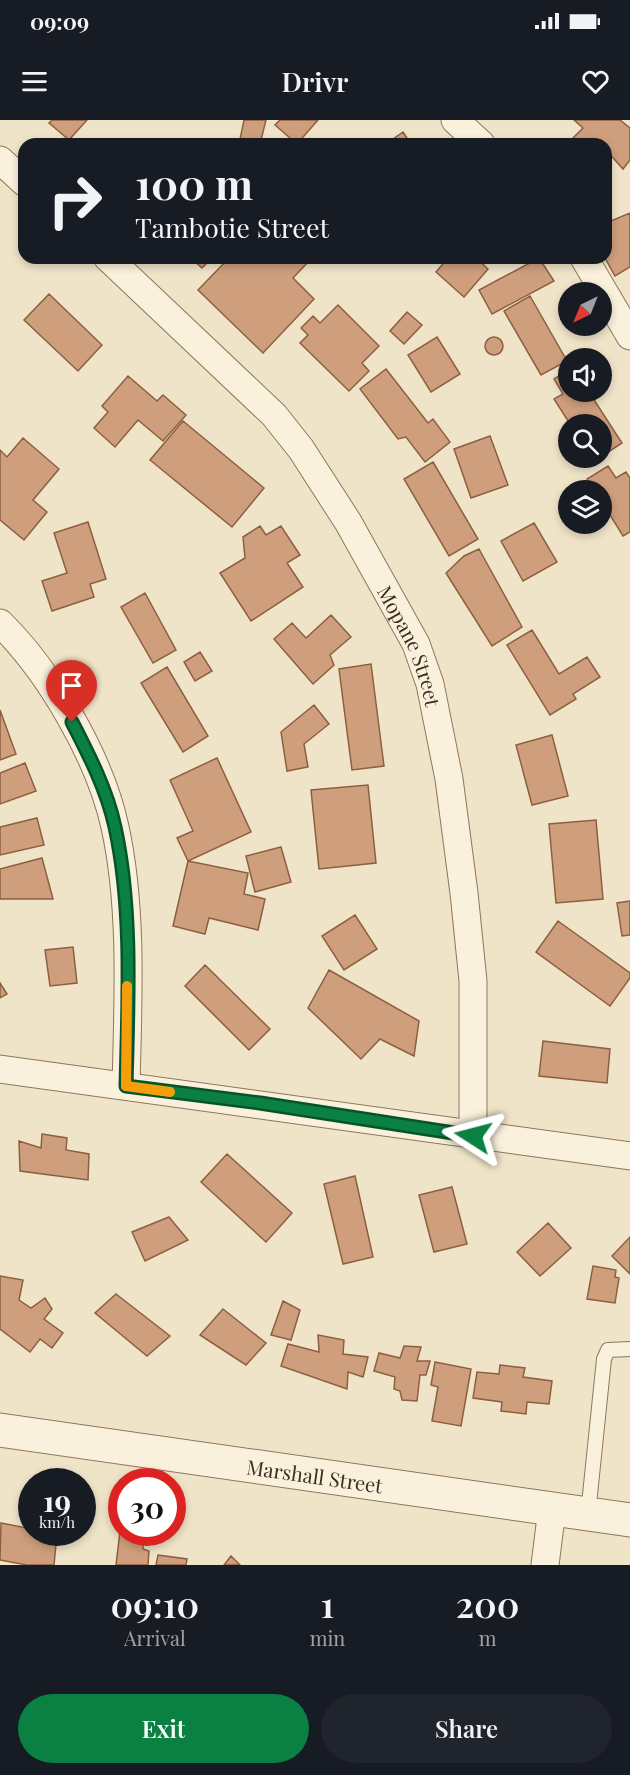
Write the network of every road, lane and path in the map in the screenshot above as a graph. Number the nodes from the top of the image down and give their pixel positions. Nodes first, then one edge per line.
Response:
1 (455, 120) edge
2 (474, 138) edge
3 (0, 160) edge
4 (18, 176) edge
5 (114, 264) edge
6 (588, 264) edge
7 (630, 336) edge
8 (0, 622) edge
9 (0, 1069) edge
10 (126, 1086) junction
11 (473, 1136) junction
12 (630, 1156) edge
13 (630, 1349) edge
14 (0, 1430) edge
15 (552, 1509) junction
16 (588, 1514) junction
17 (630, 1520) edge
18 (545, 1565) edge

1 - 2 street
3 - 4 street
5 - 11 street, Mopane Street
6 - 7 street
8 - 10 street
9 - 10 street
10 - 11 street
11 - 12 street
13 - 16 lane
14 - 15 street, Marshall Street
15 - 16 street, Marshall Street
15 - 18 street
16 - 17 street, Marshall Street

